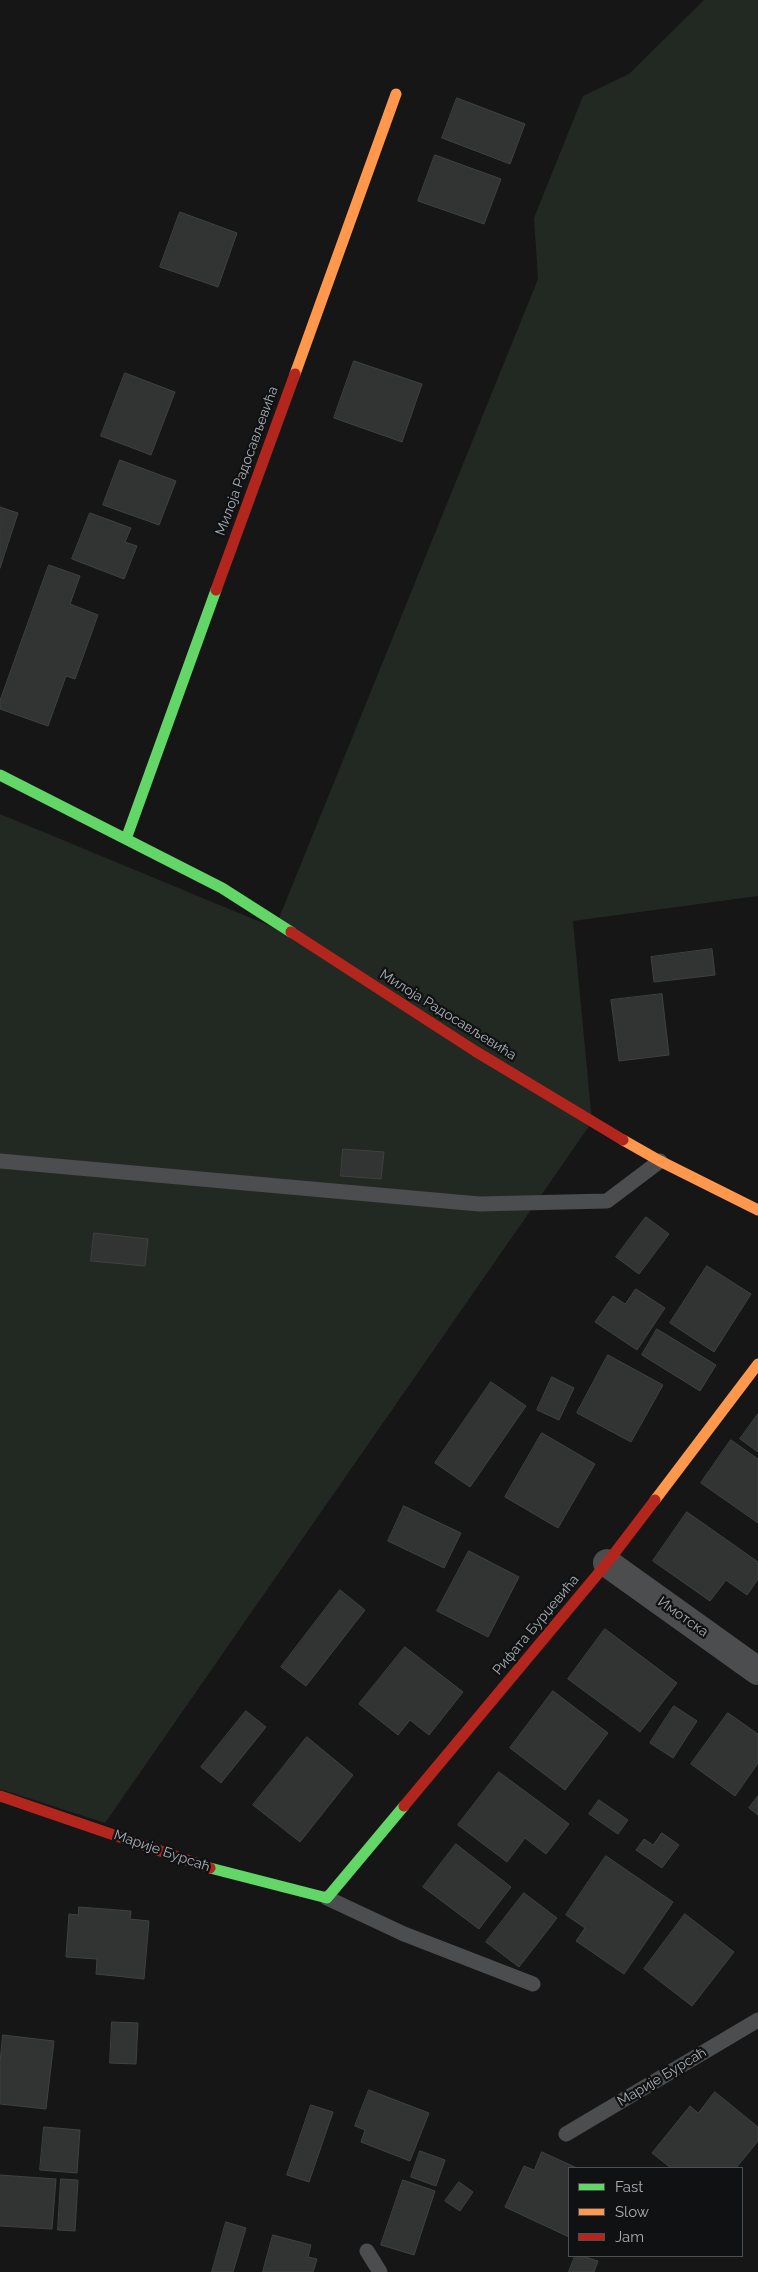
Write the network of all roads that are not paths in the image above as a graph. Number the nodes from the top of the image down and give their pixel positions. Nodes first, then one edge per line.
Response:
1 (396, 94) dead end
2 (0, 775) edge
3 (126, 839) junction
4 (0, 1161) edge
5 (660, 1161) junction
6 (758, 1210) edge
7 (758, 1364) edge
8 (607, 1563) junction
9 (758, 1670) edge
10 (0, 1796) edge
11 (327, 1898) junction
12 (533, 1984) dead end
13 (758, 2020) edge
14 (566, 2134) dead end
15 (367, 2251) dead end
16 (380, 2272) edge

1 - 3 street, Милоја Радосављевића
2 - 3 street, Милоја Радосављевића
3 - 5 street, Милоја Радосављевића
4 - 5 lane
5 - 6 street, Милоја Радосављевића
7 - 8 street, Рифата Бурџевића
8 - 9 street, Имотска
8 - 11 street, Рифата Бурџевића
10 - 11 street, Марије Бурсаћ
11 - 12 lane
13 - 14 lane, Марије Бурсаћ
15 - 16 lane

